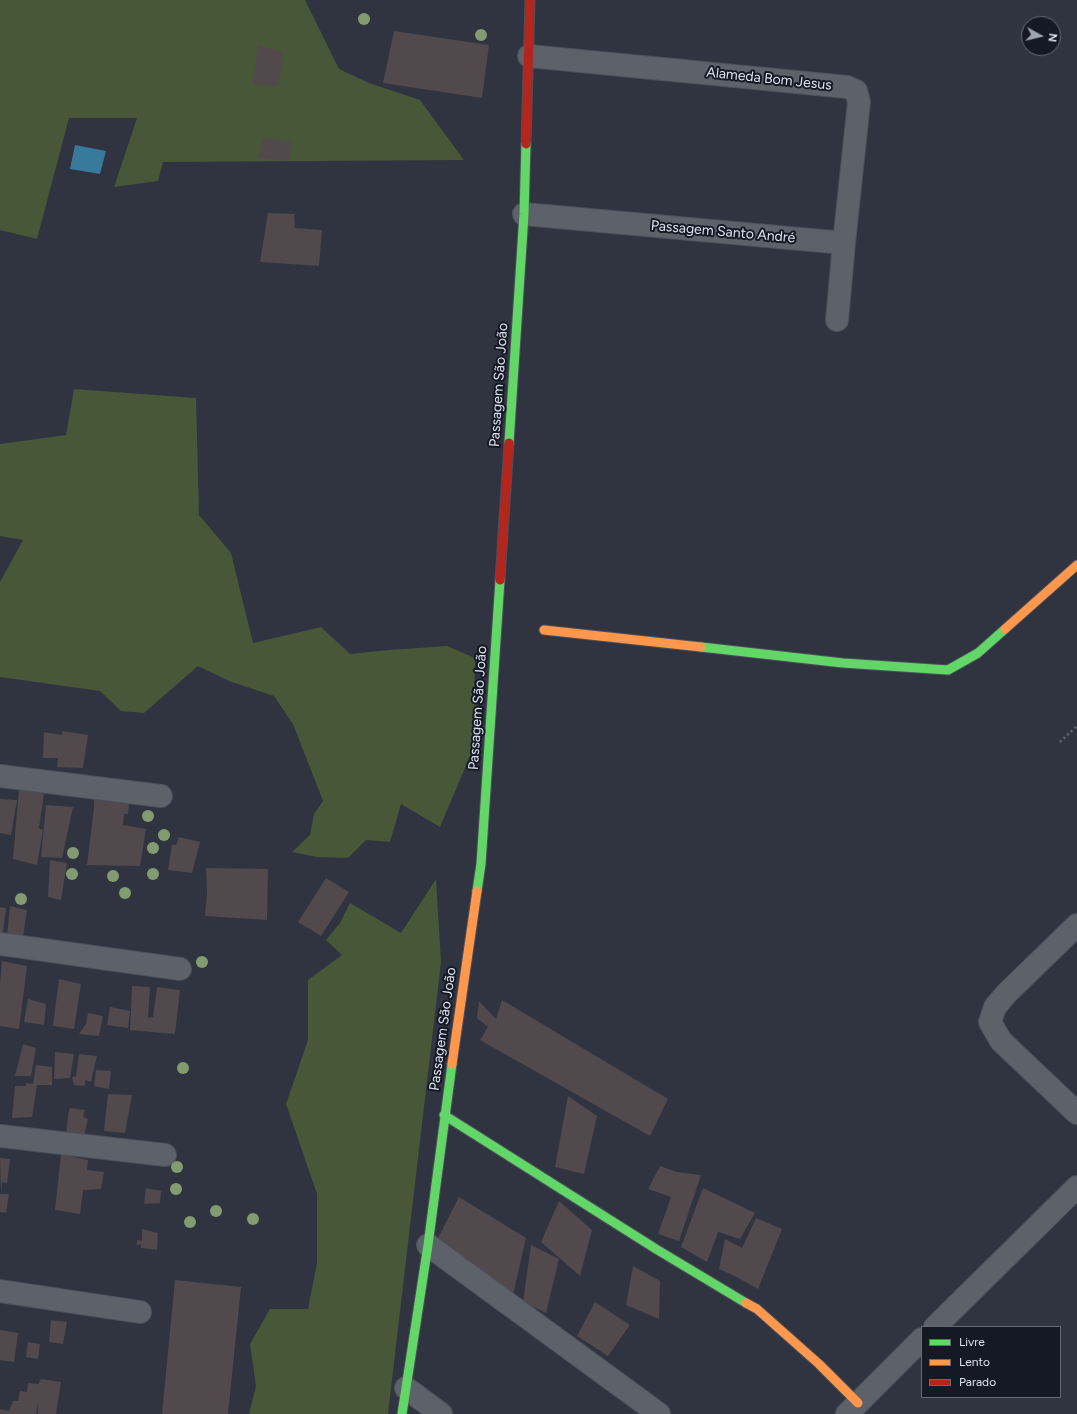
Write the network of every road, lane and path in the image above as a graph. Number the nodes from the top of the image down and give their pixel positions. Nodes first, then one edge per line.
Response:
1 (530, 0) edge
2 (529, 56) junction
3 (524, 214) junction
4 (844, 243) junction
5 (837, 320) dead end
6 (1077, 565) edge
7 (544, 630) dead end
8 (1077, 726) edge
9 (1060, 742) dead end
10 (0, 776) edge
11 (161, 796) dead end
12 (1077, 925) edge
13 (0, 944) edge
14 (180, 969) dead end
15 (1077, 1113) edge
16 (444, 1115) junction
17 (0, 1136) edge
18 (165, 1155) dead end
19 (1077, 1187) edge
20 (428, 1245) junction
21 (0, 1291) edge
22 (140, 1312) dead end
23 (936, 1326) edge
24 (921, 1341) edge
25 (406, 1388) junction
26 (852, 1408) edge
27 (402, 1414) edge
28 (441, 1414) edge
29 (659, 1414) edge

1 - 2 street, Passagem São João
2 - 3 street, Passagem São João
2 - 4 street, Alameda Bom Jesus
3 - 4 street, Passagem Santo André
3 - 16 street, Passagem São João
4 - 5 street
6 - 7 street
8 - 9 path
10 - 11 street
12 - 15 street
13 - 14 street
16 - 20 street, Passagem São João
16 - 26 street
17 - 18 street
19 - 23 street
20 - 25 street, Passagem São João
20 - 29 street
21 - 22 street
24 - 26 street
25 - 27 street, Passagem São João
25 - 28 street

